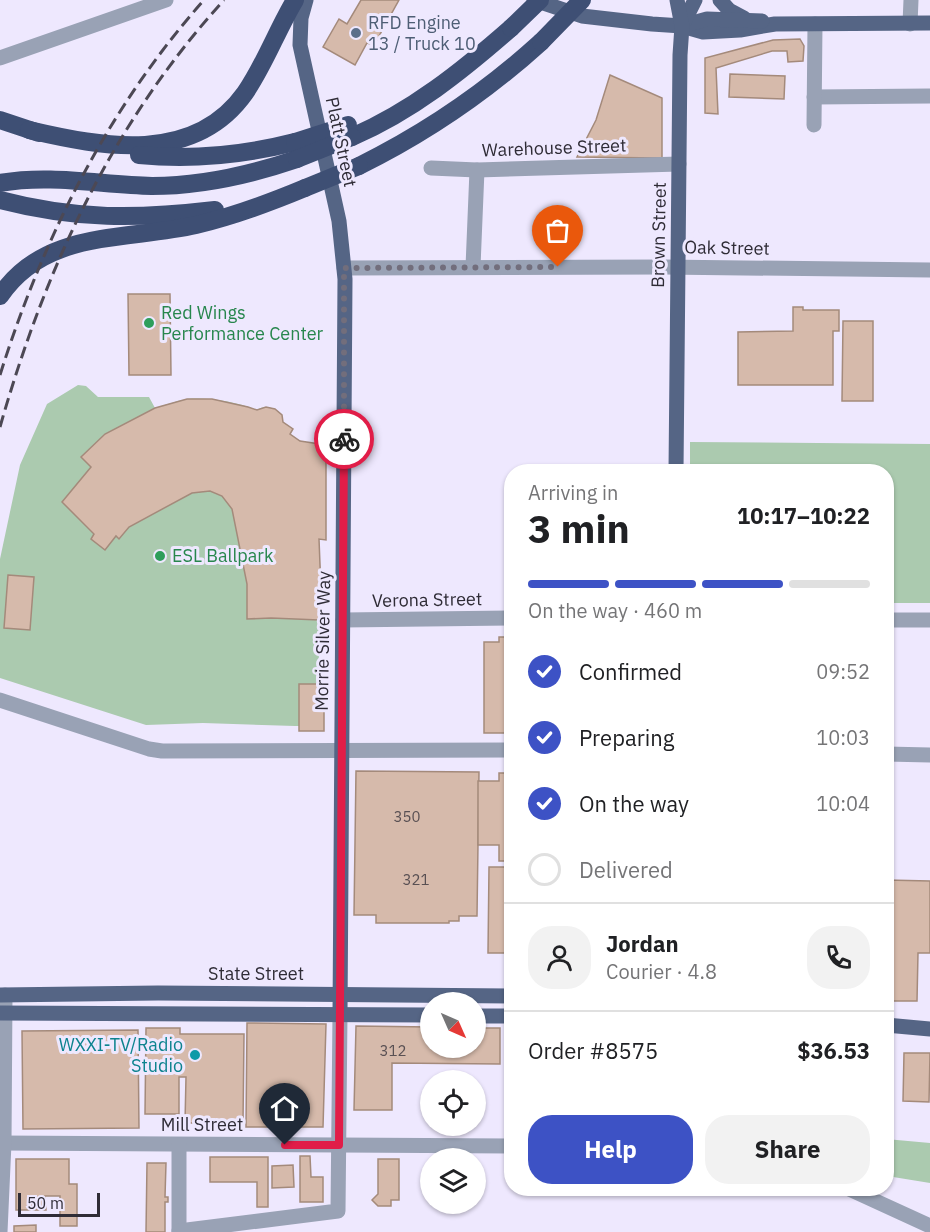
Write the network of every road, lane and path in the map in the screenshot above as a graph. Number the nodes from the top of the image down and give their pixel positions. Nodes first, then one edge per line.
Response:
1 (166, 0) edge
2 (295, 0) edge
3 (306, 0) edge
4 (534, 0) edge
5 (540, 0) edge
6 (582, 0) edge
7 (677, 0) edge
8 (695, 0) edge
9 (720, 0) edge
10 (911, 0) edge
11 (747, 19) junction
12 (930, 23) edge
13 (775, 24) junction
14 (815, 24) junction
15 (910, 24) junction
16 (682, 26) junction
17 (0, 58) edge
18 (930, 96) edge
19 (814, 97) junction
20 (0, 120) edge
21 (814, 125) dead end
22 (29, 130) junction
23 (296, 151) junction
24 (679, 164) junction
25 (431, 168) dead end
26 (477, 170) junction
27 (305, 188) junction
28 (0, 194) edge
29 (473, 267) junction
30 (678, 267) junction
31 (344, 268) junction
32 (930, 270) edge
33 (0, 295) edge
34 (676, 464) edge
35 (504, 618) edge
36 (343, 620) junction
37 (894, 620) edge
38 (930, 620) edge
39 (0, 700) edge
40 (341, 750) junction
41 (504, 750) edge
42 (894, 754) edge
43 (930, 755) edge
44 (340, 994) junction
45 (2, 995) edge
46 (504, 996) edge
47 (2, 1013) edge
48 (340, 1014) junction
49 (420, 1015) edge
50 (486, 1016) edge
51 (504, 1016) edge
52 (894, 1026) edge
53 (930, 1029) edge
54 (2, 1143) edge
55 (179, 1145) junction
56 (339, 1145) junction
57 (504, 1146) edge
58 (864, 1196) edge
59 (930, 1226) edge
60 (179, 1231) edge
61 (0, 1232) edge

1 - 17 street
2 - 22 highway
3 - 31 main road, Platt Street
4 - 16 main road
5 - 23 highway, bridge
6 - 27 highway, bridge
7 - 16 main road, Brown Street
8 - 16 main road
9 - 11 main road
10 - 15 street
11 - 13 main road
11 - 16 main road
12 - 15 main road
13 - 14 main road
13 - 16 main road
14 - 15 main road
14 - 19 street
16 - 24 main road, Brown Street
18 - 19 street
19 - 21 street
20 - 22 highway
22 - 23 highway
23 - 28 highway
24 - 26 street, Warehouse Street
24 - 30 main road, Brown Street
25 - 26 street, Warehouse Street
26 - 29 street
27 - 28 highway
27 - 33 highway
29 - 30 street, Oak Street
29 - 31 street, Oak Street
30 - 32 street, Oak Street
30 - 34 main road, Brown Street
31 - 36 main road, Morrie Silver Way
35 - 36 street, Verona Street
36 - 40 main road, Morrie Silver Way
37 - 38 street
39 - 40 street
40 - 41 street
40 - 44 main road, Morrie Silver Way
42 - 43 street
44 - 45 main road, State Street
44 - 46 main road, State Street
44 - 48 main road, Morrie Silver Way
45 - 47 street
47 - 48 main road
47 - 54 street
48 - 49 main road
48 - 56 street
50 - 51 main road
52 - 53 main road
54 - 55 street, Mill Street
54 - 61 street
55 - 56 street, Mill Street
55 - 60 street
56 - 57 street, Mill Street
56 - 60 street
58 - 59 street

